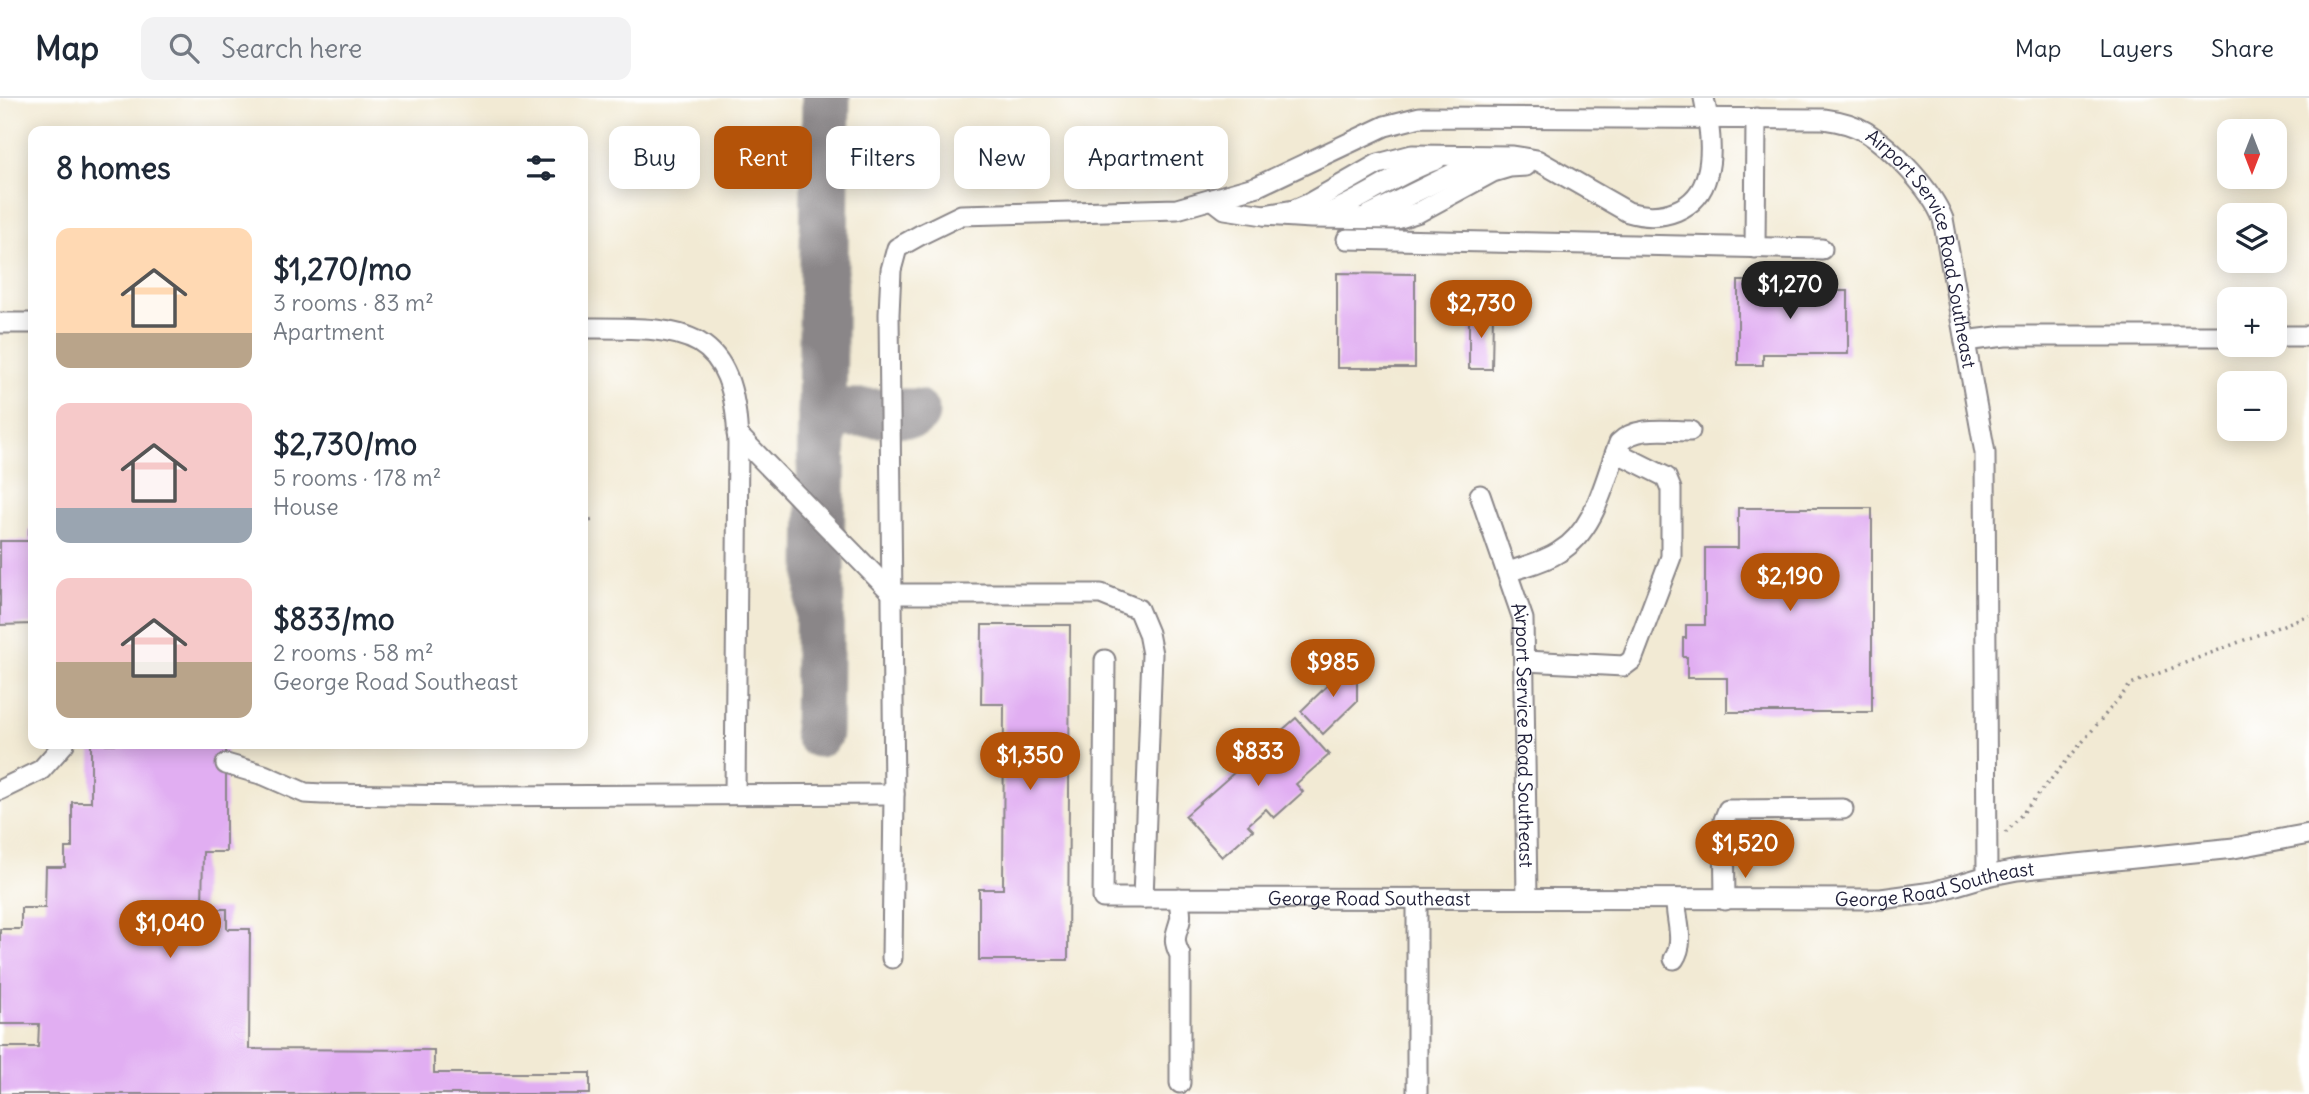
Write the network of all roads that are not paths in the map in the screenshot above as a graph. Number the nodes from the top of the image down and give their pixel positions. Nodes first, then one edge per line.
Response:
1 (1704, 98) edge
2 (1708, 118) junction
3 (1756, 118) junction
4 (1454, 155) junction
5 (1513, 156) junction
6 (1555, 169) junction
7 (1212, 199) junction
8 (1264, 215) junction
9 (1311, 218) junction
10 (1357, 218) junction
11 (1347, 239) dead end
12 (1755, 248) junction
13 (1822, 249) dead end
14 (0, 323) edge
15 (28, 323) edge
16 (588, 327) edge
17 (2217, 336) edge
18 (2287, 336) edge
19 (2309, 336) edge
20 (1965, 341) junction
21 (1690, 431) dead end
22 (737, 433) junction
23 (1616, 452) junction
24 (1480, 495) dead end
25 (1508, 572) junction
26 (893, 594) junction
27 (1105, 660) dead end
28 (1525, 661) junction
29 (60, 749) edge
30 (226, 764) dead end
31 (0, 790) edge
32 (735, 794) junction
33 (894, 794) junction
34 (1843, 809) dead end
35 (2309, 834) edge
36 (1987, 876) junction
37 (1143, 898) junction
38 (1179, 898) junction
39 (1417, 898) junction
40 (1527, 898) junction
41 (1725, 900) junction
42 (892, 958) dead end
43 (1180, 1083) dead end
44 (1417, 1094) edge

1 - 2 street
2 - 3 street, Airport Service Road Southeast
2 - 6 street
2 - 7 street, Airport Service Road Southeast
3 - 12 street
3 - 20 street, Airport Service Road Southeast
4 - 5 street
4 - 8 street
4 - 9 street
5 - 6 street
5 - 10 street
6 - 10 street
7 - 8 street
7 - 26 street, Airport Service Road Southeast
8 - 9 street
9 - 10 street
11 - 12 street
12 - 13 street
14 - 15 street
16 - 22 street
17 - 20 street
18 - 19 street
20 - 36 street, Airport Service Road Southeast
21 - 23 street
22 - 26 street
22 - 32 street
23 - 25 street
23 - 28 street
24 - 25 street, Airport Service Road Southeast
25 - 28 street, Airport Service Road Southeast
26 - 33 street, Airport Service Road Southeast
26 - 37 street
27 - 37 street, George Road Southeast
28 - 40 street, Airport Service Road Southeast
29 - 31 street
30 - 32 street
32 - 33 street
33 - 42 street, Airport Service Road Southeast
34 - 41 street
35 - 36 street, George Road Southeast
36 - 41 street, George Road Southeast
37 - 38 street, George Road Southeast
38 - 39 street, George Road Southeast
38 - 43 street
39 - 40 street, George Road Southeast
39 - 44 street
40 - 41 street, George Road Southeast

